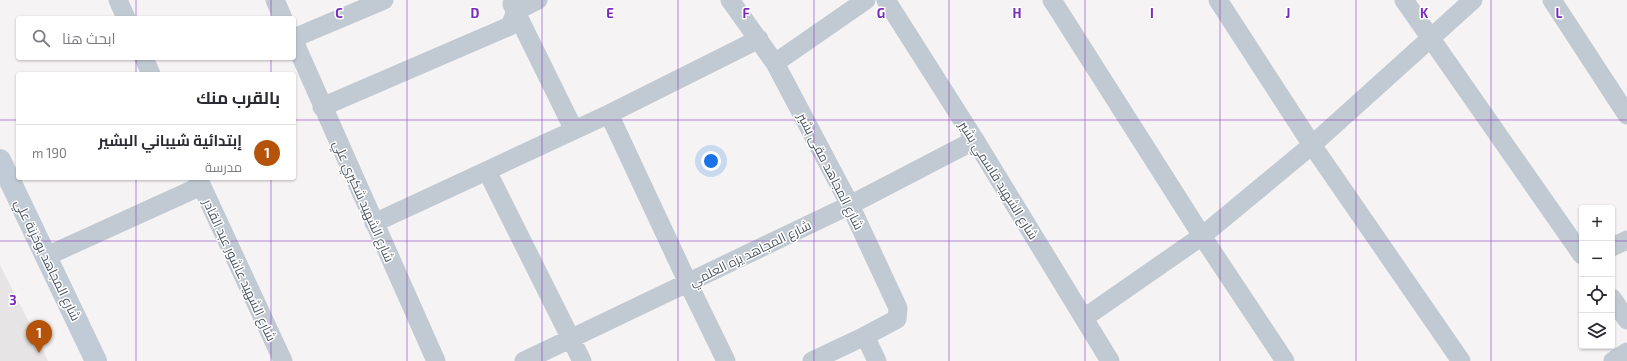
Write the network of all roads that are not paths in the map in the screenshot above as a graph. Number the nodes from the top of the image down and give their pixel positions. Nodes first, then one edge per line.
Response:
1 (118, 0) edge
2 (275, 0) edge
3 (384, 0) edge
4 (538, 0) edge
5 (730, 0) edge
6 (866, 0) edge
7 (886, 0) edge
8 (1052, 0) edge
9 (1218, 0) edge
10 (1404, 0) edge
11 (1473, 0) edge
12 (1552, 0) edge
13 (513, 5) edge
14 (125, 16) edge
15 (282, 16) edge
16 (296, 37) edge
17 (1430, 37) junction
18 (759, 39) junction
19 (296, 46) edge
20 (145, 60) edge
21 (775, 63) junction
22 (150, 72) edge
23 (322, 107) junction
24 (609, 114) junction
25 (1627, 115) edge
26 (574, 130) junction
27 (974, 140) junction
28 (1312, 145) junction
29 (0, 160) edge
30 (488, 171) junction
31 (200, 182) edge
32 (850, 205) junction
33 (374, 223) junction
34 (1202, 236) junction
35 (1627, 240) edge
36 (1615, 246) edge
37 (1579, 251) edge
38 (47, 256) junction
39 (688, 283) junction
40 (1615, 302) edge
41 (1084, 318) junction
42 (1627, 320) edge
43 (865, 336) junction
44 (571, 338) junction
45 (1627, 352) edge
46 (96, 361) edge
47 (283, 361) edge
48 (436, 361) edge
49 (524, 361) edge
50 (582, 361) edge
51 (726, 361) edge
52 (812, 361) edge
53 (877, 361) edge
54 (1110, 361) edge
55 (1285, 361) edge
56 (1461, 361) edge
57 (1613, 361) edge

1 - 14 street
2 - 15 street
3 - 16 street
4 - 13 street
5 - 18 street, شارع المجاهد مقى بشير
6 - 21 street
7 - 27 street, شارع الشهيد قاسمي بشير
8 - 34 street
9 - 28 street
10 - 17 street
11 - 17 street
12 - 25 street
13 - 23 street
13 - 26 street
17 - 28 street
17 - 37 street
18 - 21 street, شارع المجاهد مقى بشير
18 - 24 street
19 - 23 street, شارع الشهيد شكيري علي
20 - 22 street
21 - 32 street, شارع المجاهد مقى بشير
23 - 33 street, شارع الشهيد شكيري علي
24 - 26 street
24 - 39 street
26 - 30 street
27 - 32 street, شارع المجاهد يزه العلمي
27 - 41 street, شارع الشهيد قاسمي بشير
28 - 34 street
28 - 56 street
29 - 38 street, شارع المجاهد بوخزنة علي
30 - 33 street
30 - 44 street
31 - 38 street
31 - 47 street, شارع الشهيد عاشور عبد القادر
32 - 39 street, شارع المجاهد يزه العلمي
32 - 43 street, شارع المجاهد مقى بشير
33 - 48 street, شارع الشهيد شكيري علي
34 - 41 street
34 - 55 street
35 - 36 street
38 - 46 street, شارع المجاهد بوخزنة علي
39 - 44 street, شارع المجاهد يزه العلمي
39 - 51 street
40 - 42 street
41 - 54 street, شارع الشهيد قاسمي بشير
43 - 52 street
43 - 53 street
44 - 49 street, شارع المجاهد يزه العلمي
44 - 50 street
45 - 57 street

